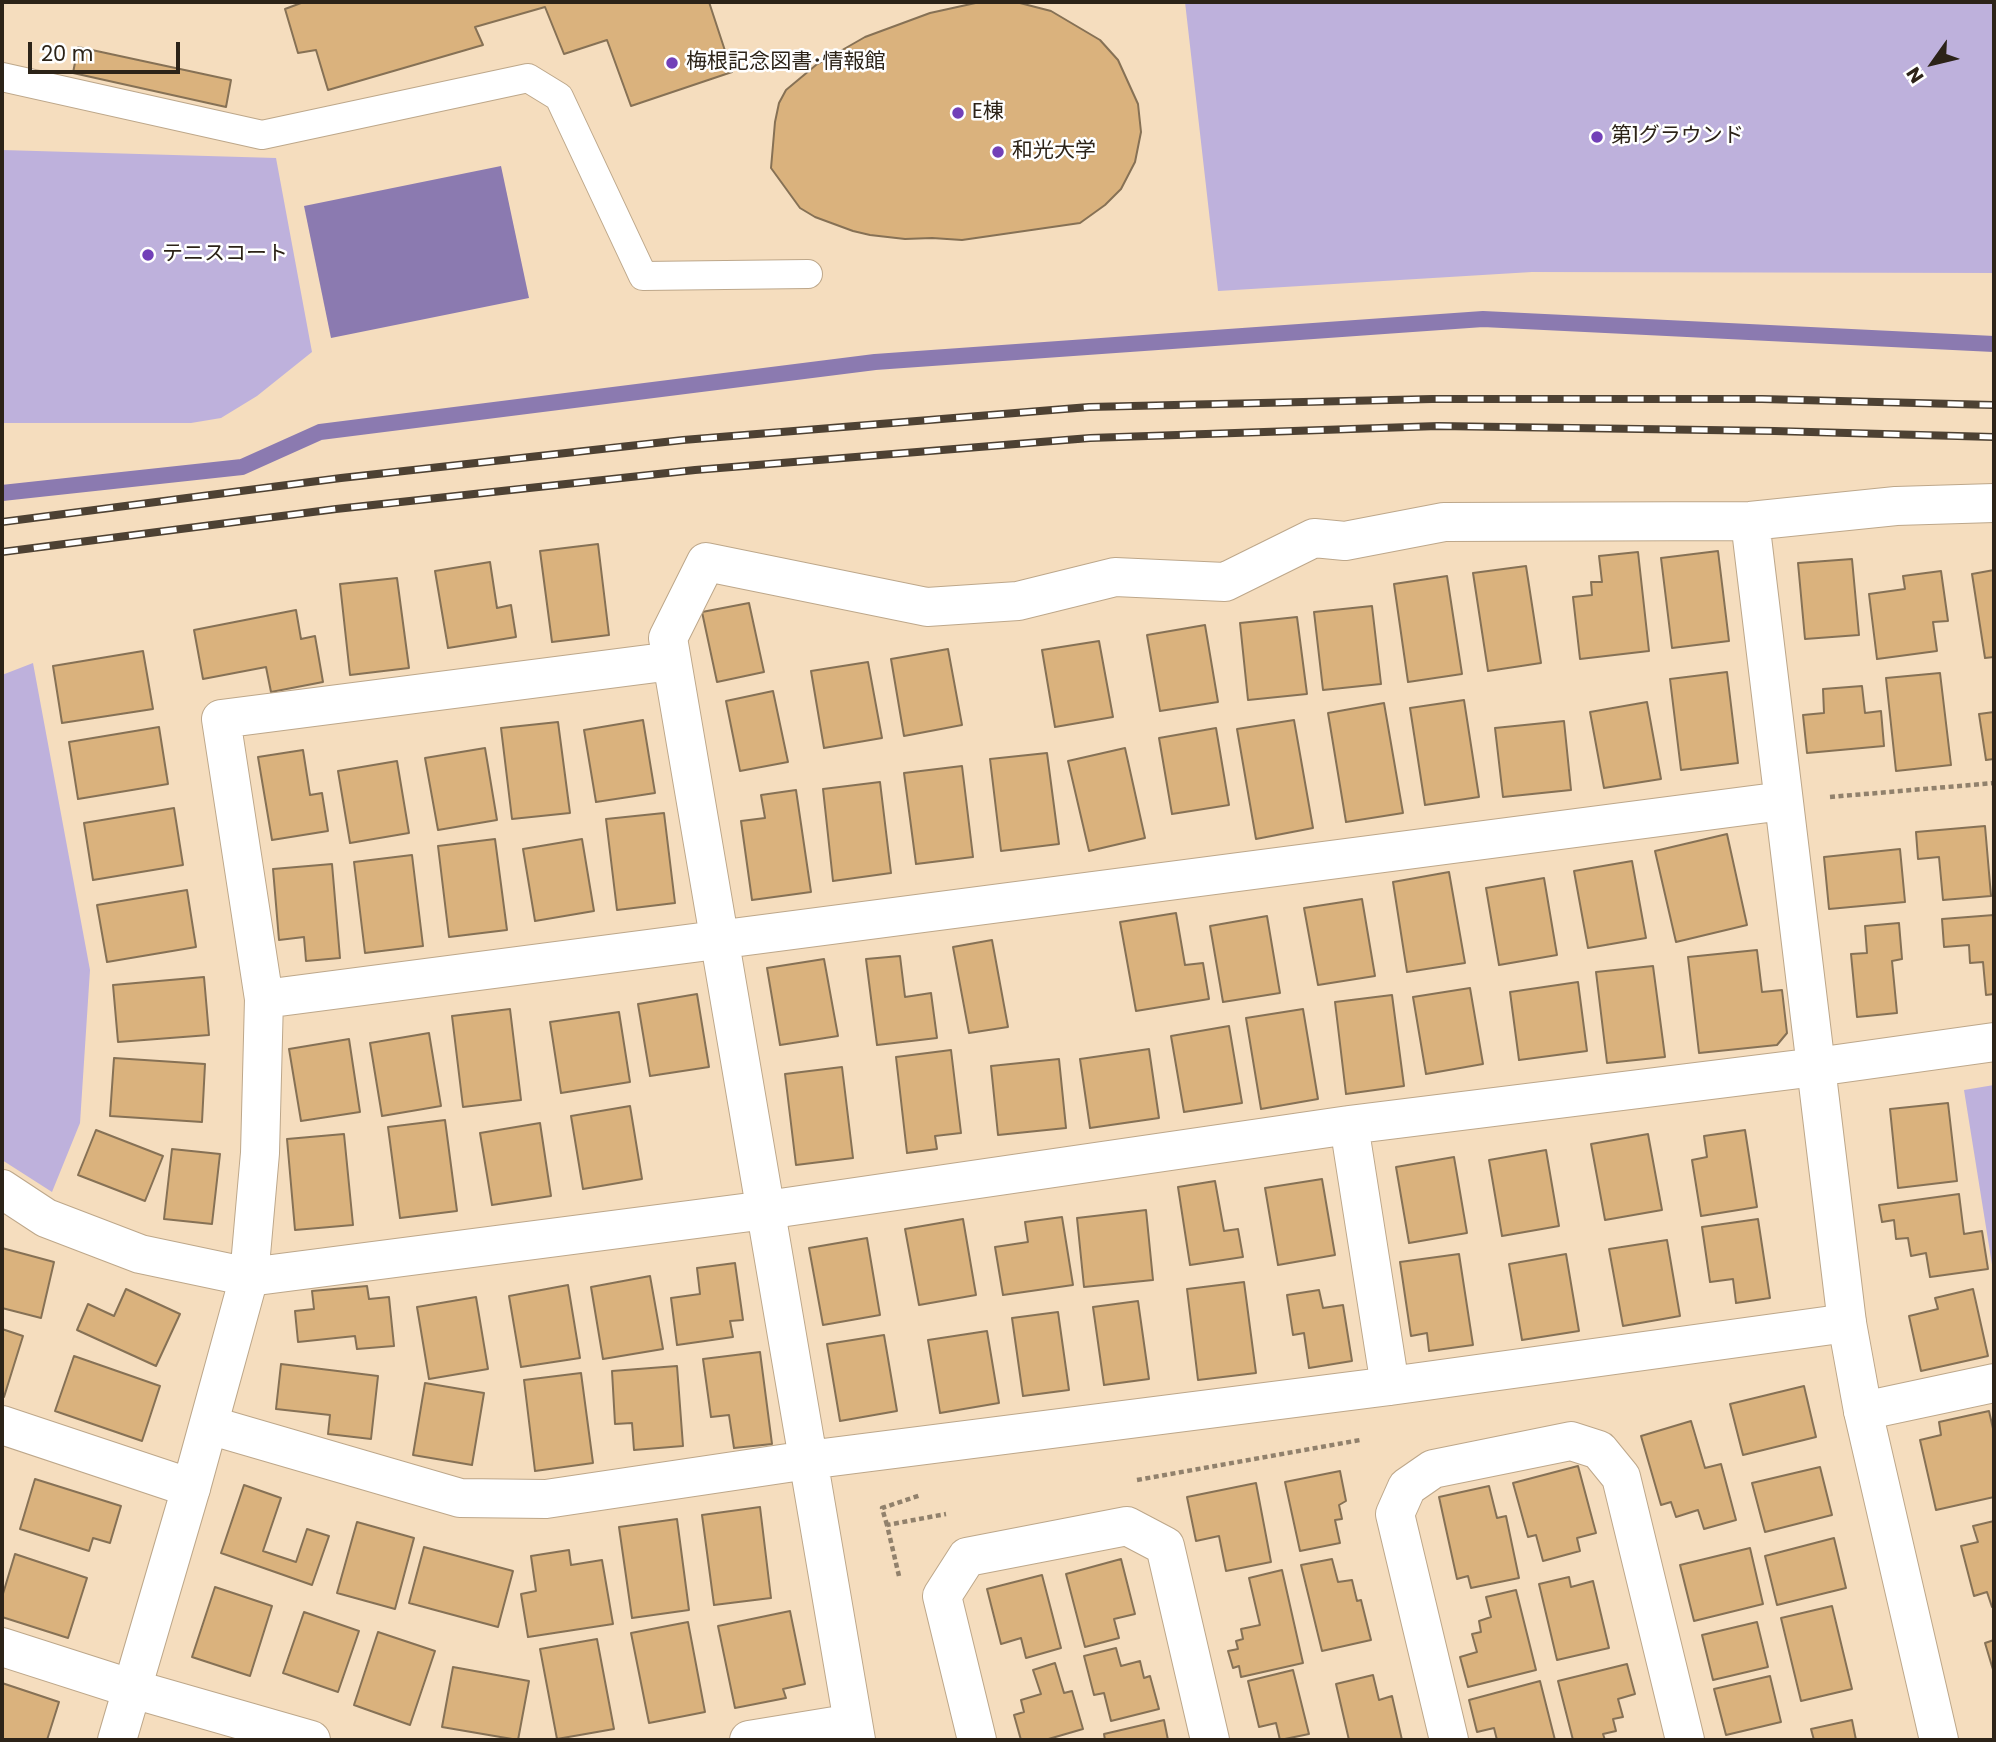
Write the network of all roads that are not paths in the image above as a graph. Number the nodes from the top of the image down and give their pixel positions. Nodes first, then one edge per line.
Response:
1 (2, 78) edge
2 (808, 274) dead end
3 (1994, 503) edge
4 (1750, 521) junction
5 (672, 661) junction
6 (1783, 801) junction
7 (719, 939) junction
8 (264, 999) junction
9 (1994, 1042) edge
10 (1816, 1068) junction
11 (1349, 1125) junction
12 (2, 1189) edge
13 (766, 1210) junction
14 (249, 1277) junction
15 (1847, 1323) junction
16 (1994, 1383) edge
17 (1390, 1385) junction
18 (1863, 1411) junction
19 (2, 1425) edge
20 (209, 1425) junction
21 (808, 1460) junction
22 (191, 1488) junction
23 (2, 1647) edge
24 (133, 1689) junction
25 (855, 1732) edge
26 (117, 1740) edge
27 (310, 1740) edge
28 (749, 1740) edge
29 (977, 1740) edge
30 (1210, 1740) edge
31 (1449, 1740) edge
32 (1685, 1740) edge
33 (1939, 1740) edge

1 - 2 lane
3 - 4 street
4 - 5 street
4 - 6 street
5 - 7 street
5 - 8 street
6 - 7 street
6 - 10 street
7 - 8 street
7 - 13 street
8 - 14 street
9 - 10 street
10 - 11 street
10 - 15 street
11 - 13 street
11 - 17 street
12 - 14 street
13 - 14 street
13 - 21 street
14 - 20 street
15 - 17 street
15 - 18 street
16 - 18 street
17 - 21 street
18 - 33 street
19 - 22 street
20 - 21 street
20 - 22 street
21 - 25 street
22 - 24 street
23 - 24 street
24 - 26 street
24 - 27 street
25 - 28 street
29 - 30 street
31 - 32 street

